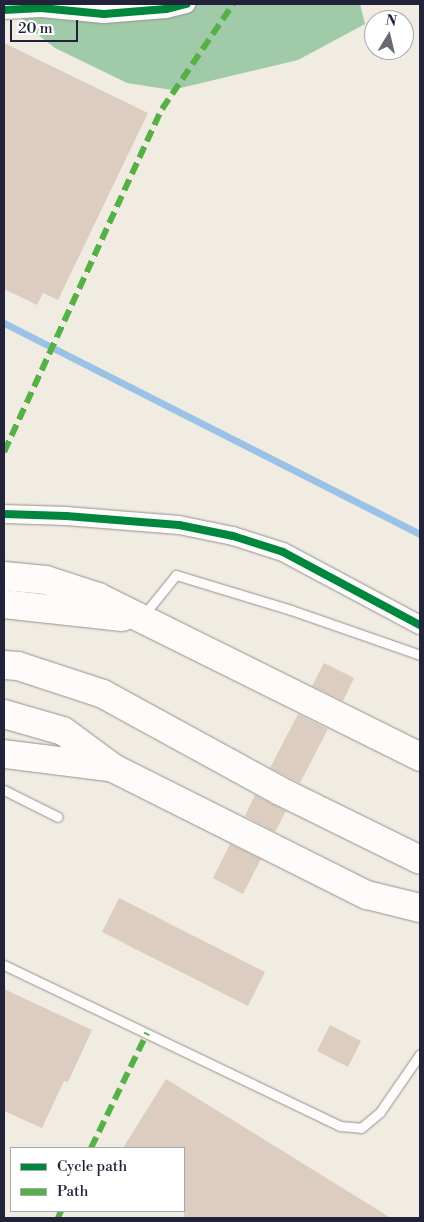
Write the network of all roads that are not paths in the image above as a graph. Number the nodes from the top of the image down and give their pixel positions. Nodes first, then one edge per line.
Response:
1 (186, 4) edge
2 (4, 10) edge
3 (4, 514) edge
4 (4, 576) edge
5 (4, 604) edge
6 (63, 610) junction
7 (4, 616) edge
8 (140, 619) junction
9 (420, 625) edge
10 (420, 655) edge
11 (4, 665) edge
12 (4, 714) edge
13 (4, 754) edge
14 (420, 757) edge
15 (113, 768) junction
16 (4, 790) edge
17 (58, 817) dead end
18 (420, 860) edge
19 (420, 908) edge
20 (4, 965) edge
21 (420, 1054) edge

1 - 2 street
3 - 9 street
4 - 8 highway
5 - 6 highway
6 - 7 highway
6 - 8 highway
8 - 10 lane
8 - 14 highway
11 - 18 highway
12 - 15 highway
13 - 15 highway
15 - 19 highway
16 - 17 lane
20 - 21 lane

